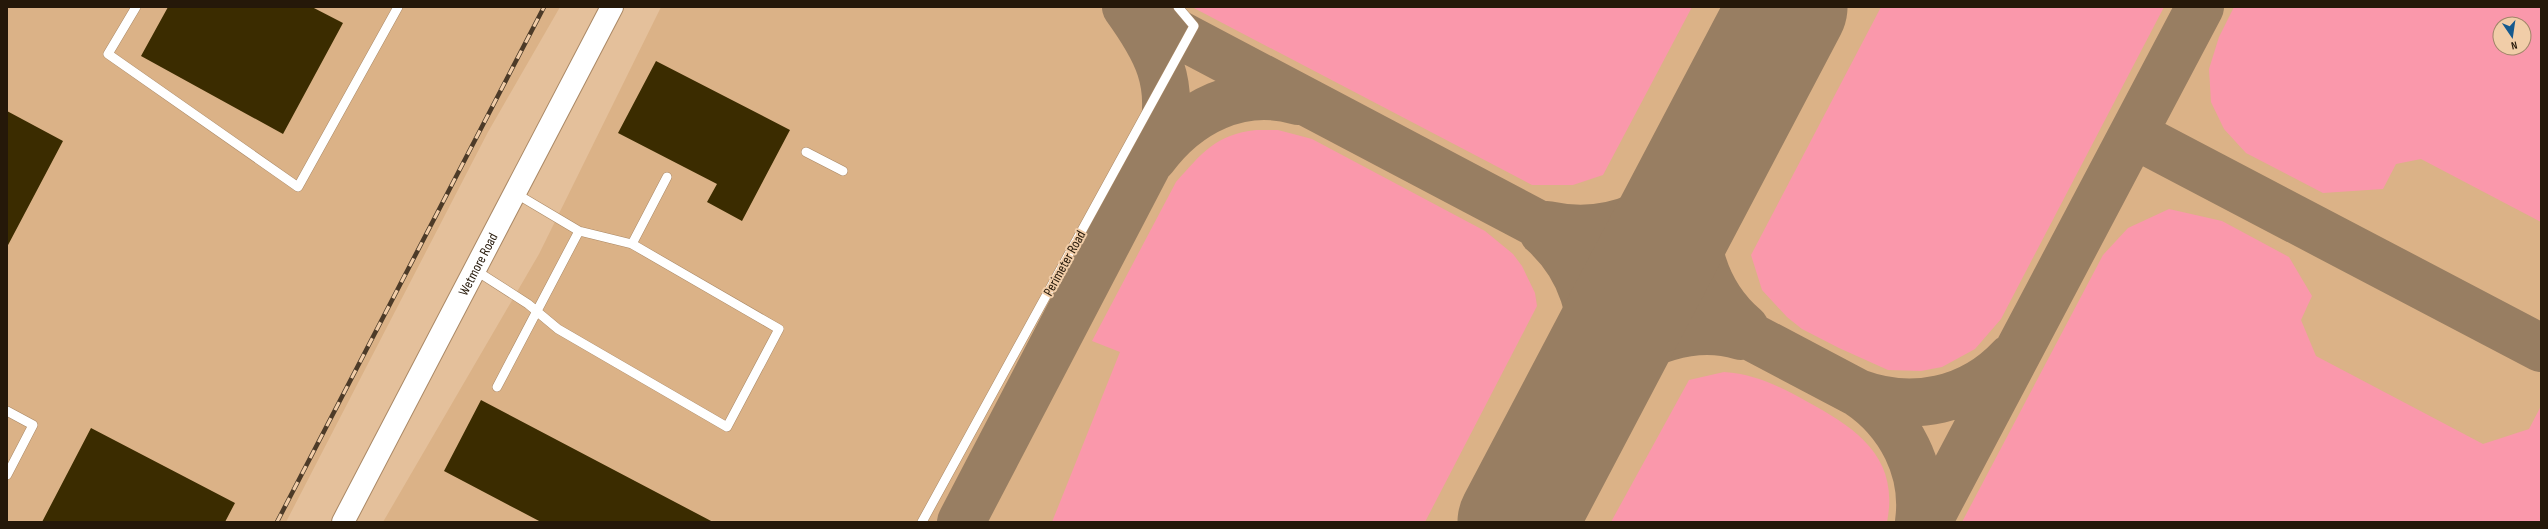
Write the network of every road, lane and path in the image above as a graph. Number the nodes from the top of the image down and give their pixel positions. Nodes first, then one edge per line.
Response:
1 (136, 7) edge
2 (398, 7) edge
3 (612, 7) edge
4 (1178, 7) edge
5 (806, 152) dead end
6 (843, 171) dead end
7 (667, 177) dead end
8 (515, 193) junction
9 (579, 231) junction
10 (632, 244) junction
11 (475, 270) junction
12 (538, 312) junction
13 (497, 387) dead end
14 (7, 411) edge
15 (7, 476) edge
16 (343, 522) edge
17 (922, 522) edge

1 - 2 lane
3 - 8 main road, Wetmore Road
4 - 17 lane, Perimeter Road
5 - 6 lane
7 - 10 lane
8 - 9 lane
8 - 11 main road, Wetmore Road
9 - 10 lane
9 - 12 lane
10 - 12 lane
11 - 12 lane
11 - 16 main road, Wetmore Road
12 - 13 lane
14 - 15 lane

